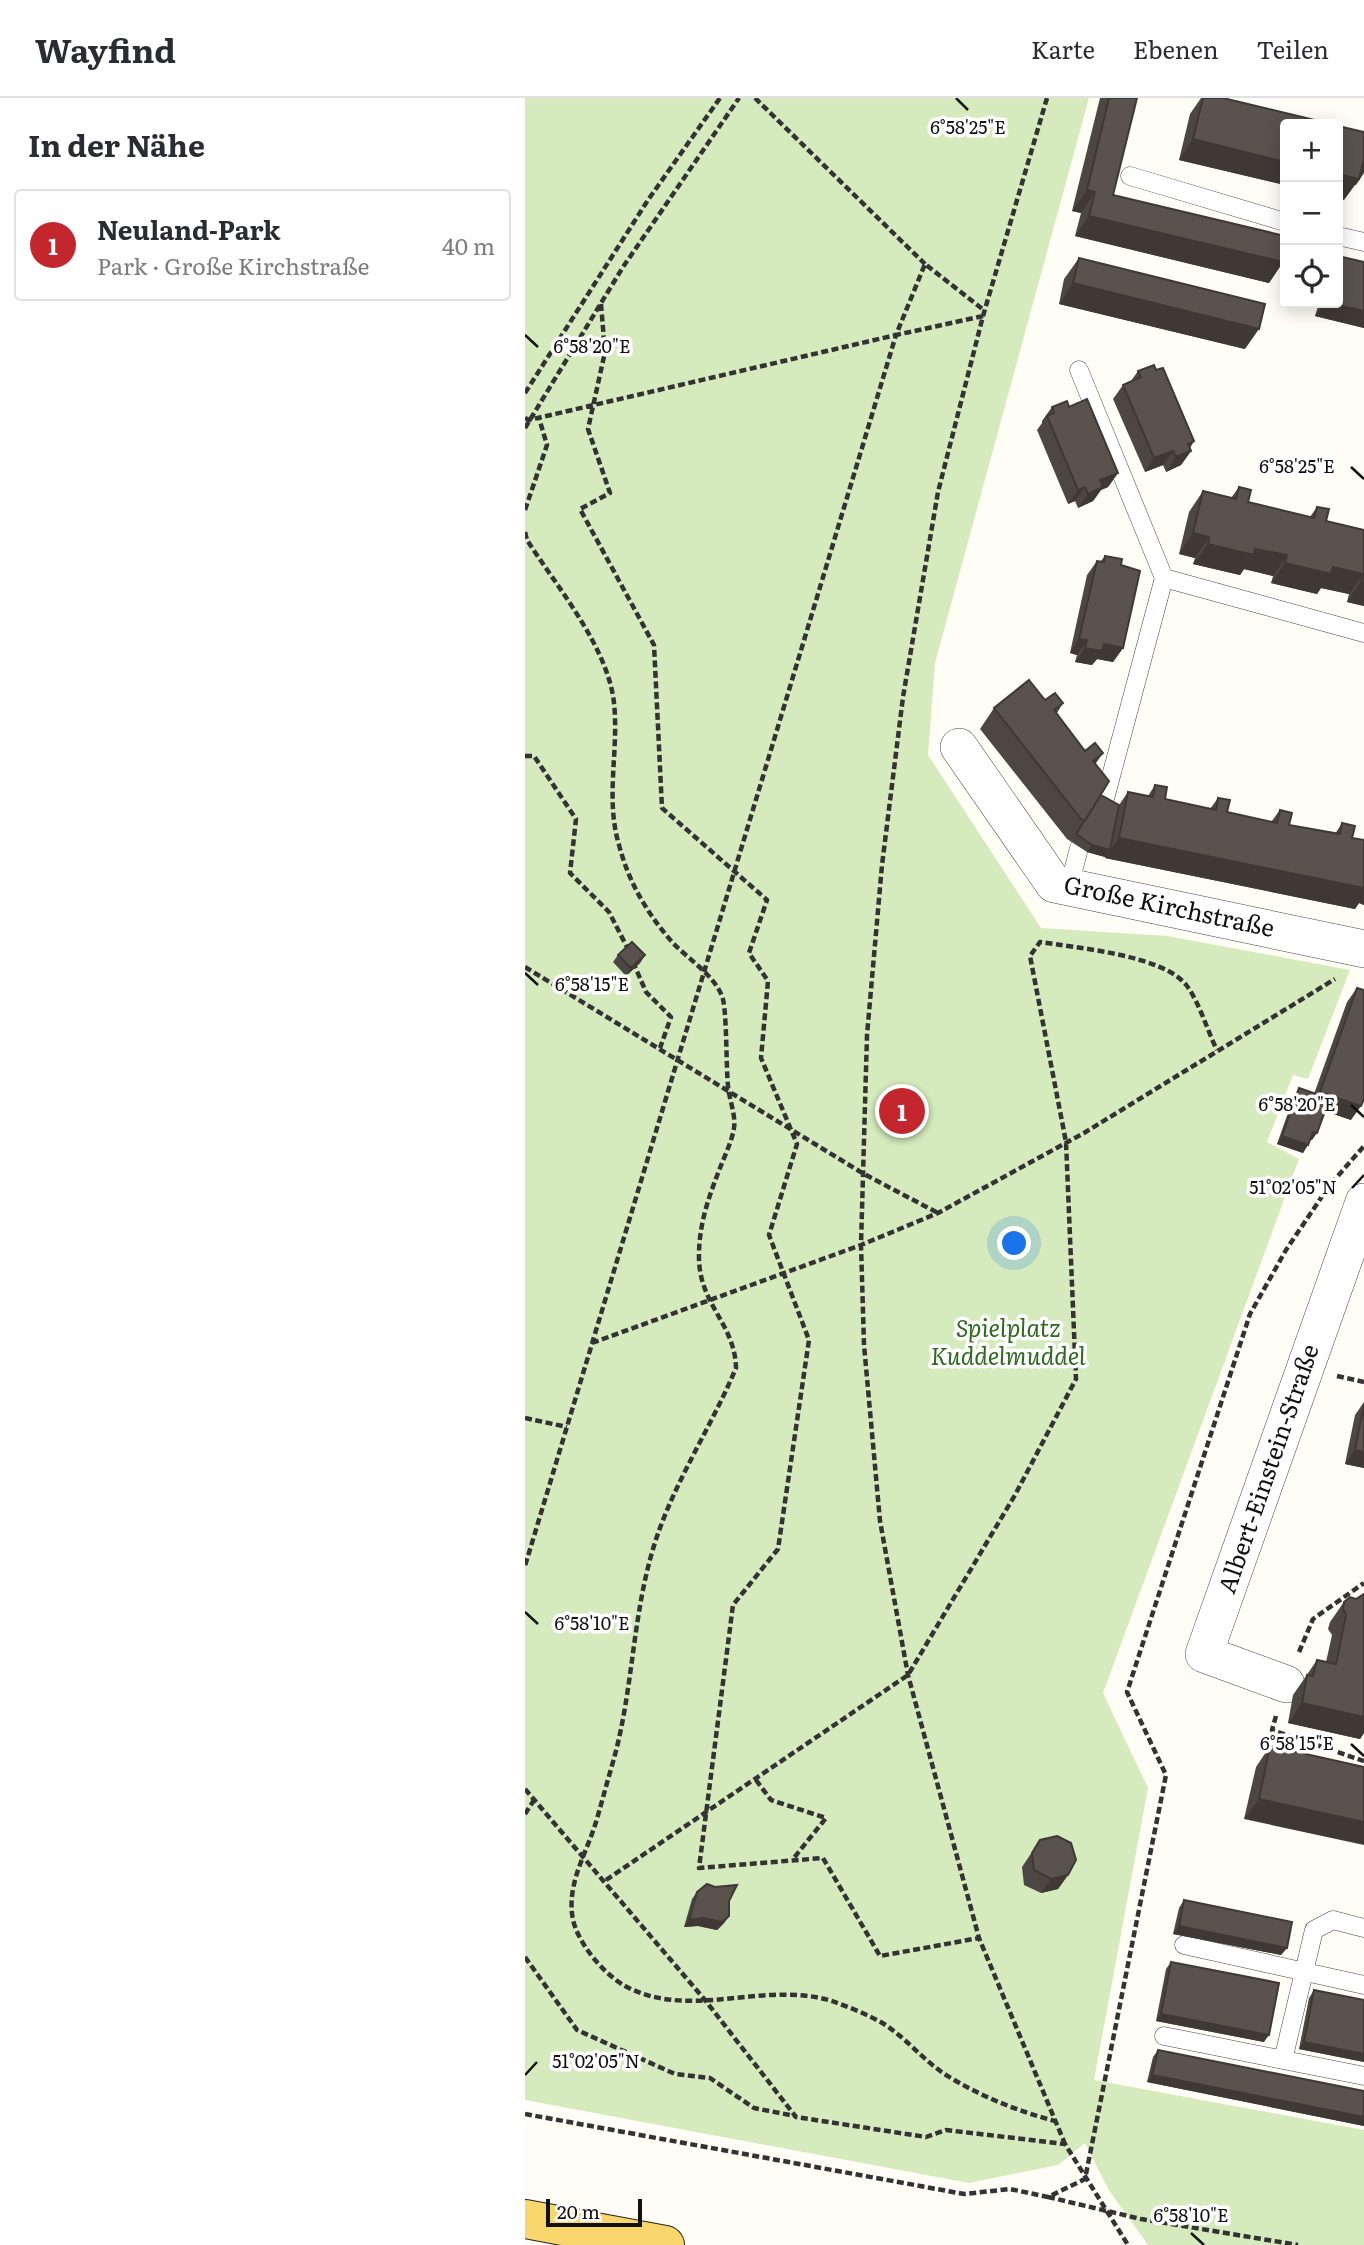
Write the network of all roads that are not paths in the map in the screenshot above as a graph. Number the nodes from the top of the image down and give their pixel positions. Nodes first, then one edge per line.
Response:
1 (1130, 177) dead end
2 (1280, 221) edge
3 (1343, 237) edge
4 (1364, 242) edge
5 (1079, 370) dead end
6 (1164, 578) junction
7 (1364, 633) edge
8 (959, 747) dead end
9 (1103, 806) edge
10 (1079, 848) dead end
11 (1069, 887) junction
12 (1364, 949) edge
13 (1364, 1202) edge
14 (1286, 1684) road end
15 (1364, 1927) edge
16 (1184, 1945) dead end
17 (1303, 1971) junction
18 (1364, 1985) edge
19 (1164, 2036) dead end
20 (1283, 2060) junction
21 (1364, 2076) edge
22 (525, 2219) edge
23 (665, 2245) edge

1 - 2 lane
3 - 4 lane
5 - 6 lane
6 - 7 lane
6 - 9 lane
8 - 11 street, Große Kirchstraße
10 - 11 lane
11 - 12 street, Große Kirchstraße
13 - 14 street, Albert-Einstein-Straße
15 - 17 lane
16 - 17 lane
17 - 18 lane
17 - 20 lane
19 - 20 lane
20 - 21 lane
22 - 23 main road

